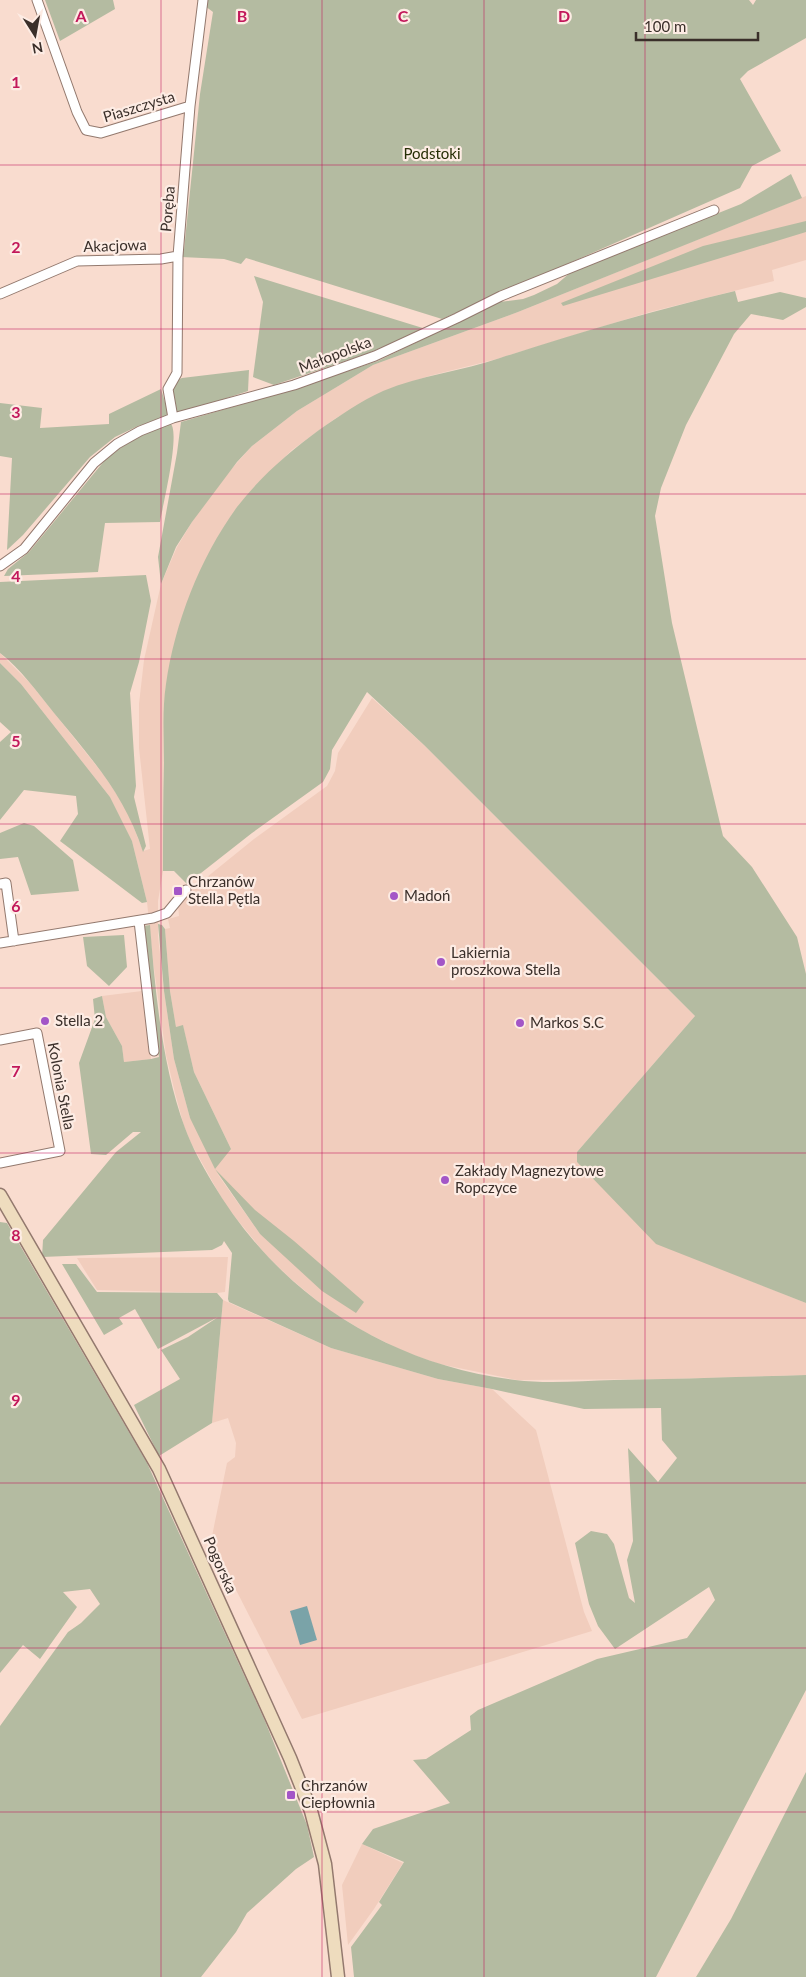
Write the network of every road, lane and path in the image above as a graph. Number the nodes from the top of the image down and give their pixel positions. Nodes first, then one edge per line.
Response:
1 (37, 0) edge
2 (203, 0) edge
3 (190, 106) junction
4 (714, 210) dead end
5 (178, 256) junction
6 (0, 294) edge
7 (173, 418) junction
8 (0, 566) edge
9 (0, 884) edge
10 (186, 890) dead end
11 (139, 921) junction
12 (14, 941) junction
13 (0, 943) edge
14 (0, 1040) edge
15 (154, 1051) dead end
16 (0, 1163) edge
17 (0, 1195) edge
18 (338, 1977) edge

1 - 3 street, Piaszczysta
2 - 3 street, Poręba
3 - 5 street, Poręba
4 - 7 street, Małopolska
5 - 6 street, Akacjowa
5 - 7 street, Poręba
7 - 8 street, Małopolska
9 - 12 street
10 - 11 street
11 - 12 street
11 - 15 street
12 - 13 street
14 - 16 street, Kolonia Stella
17 - 18 street, Pogorska

